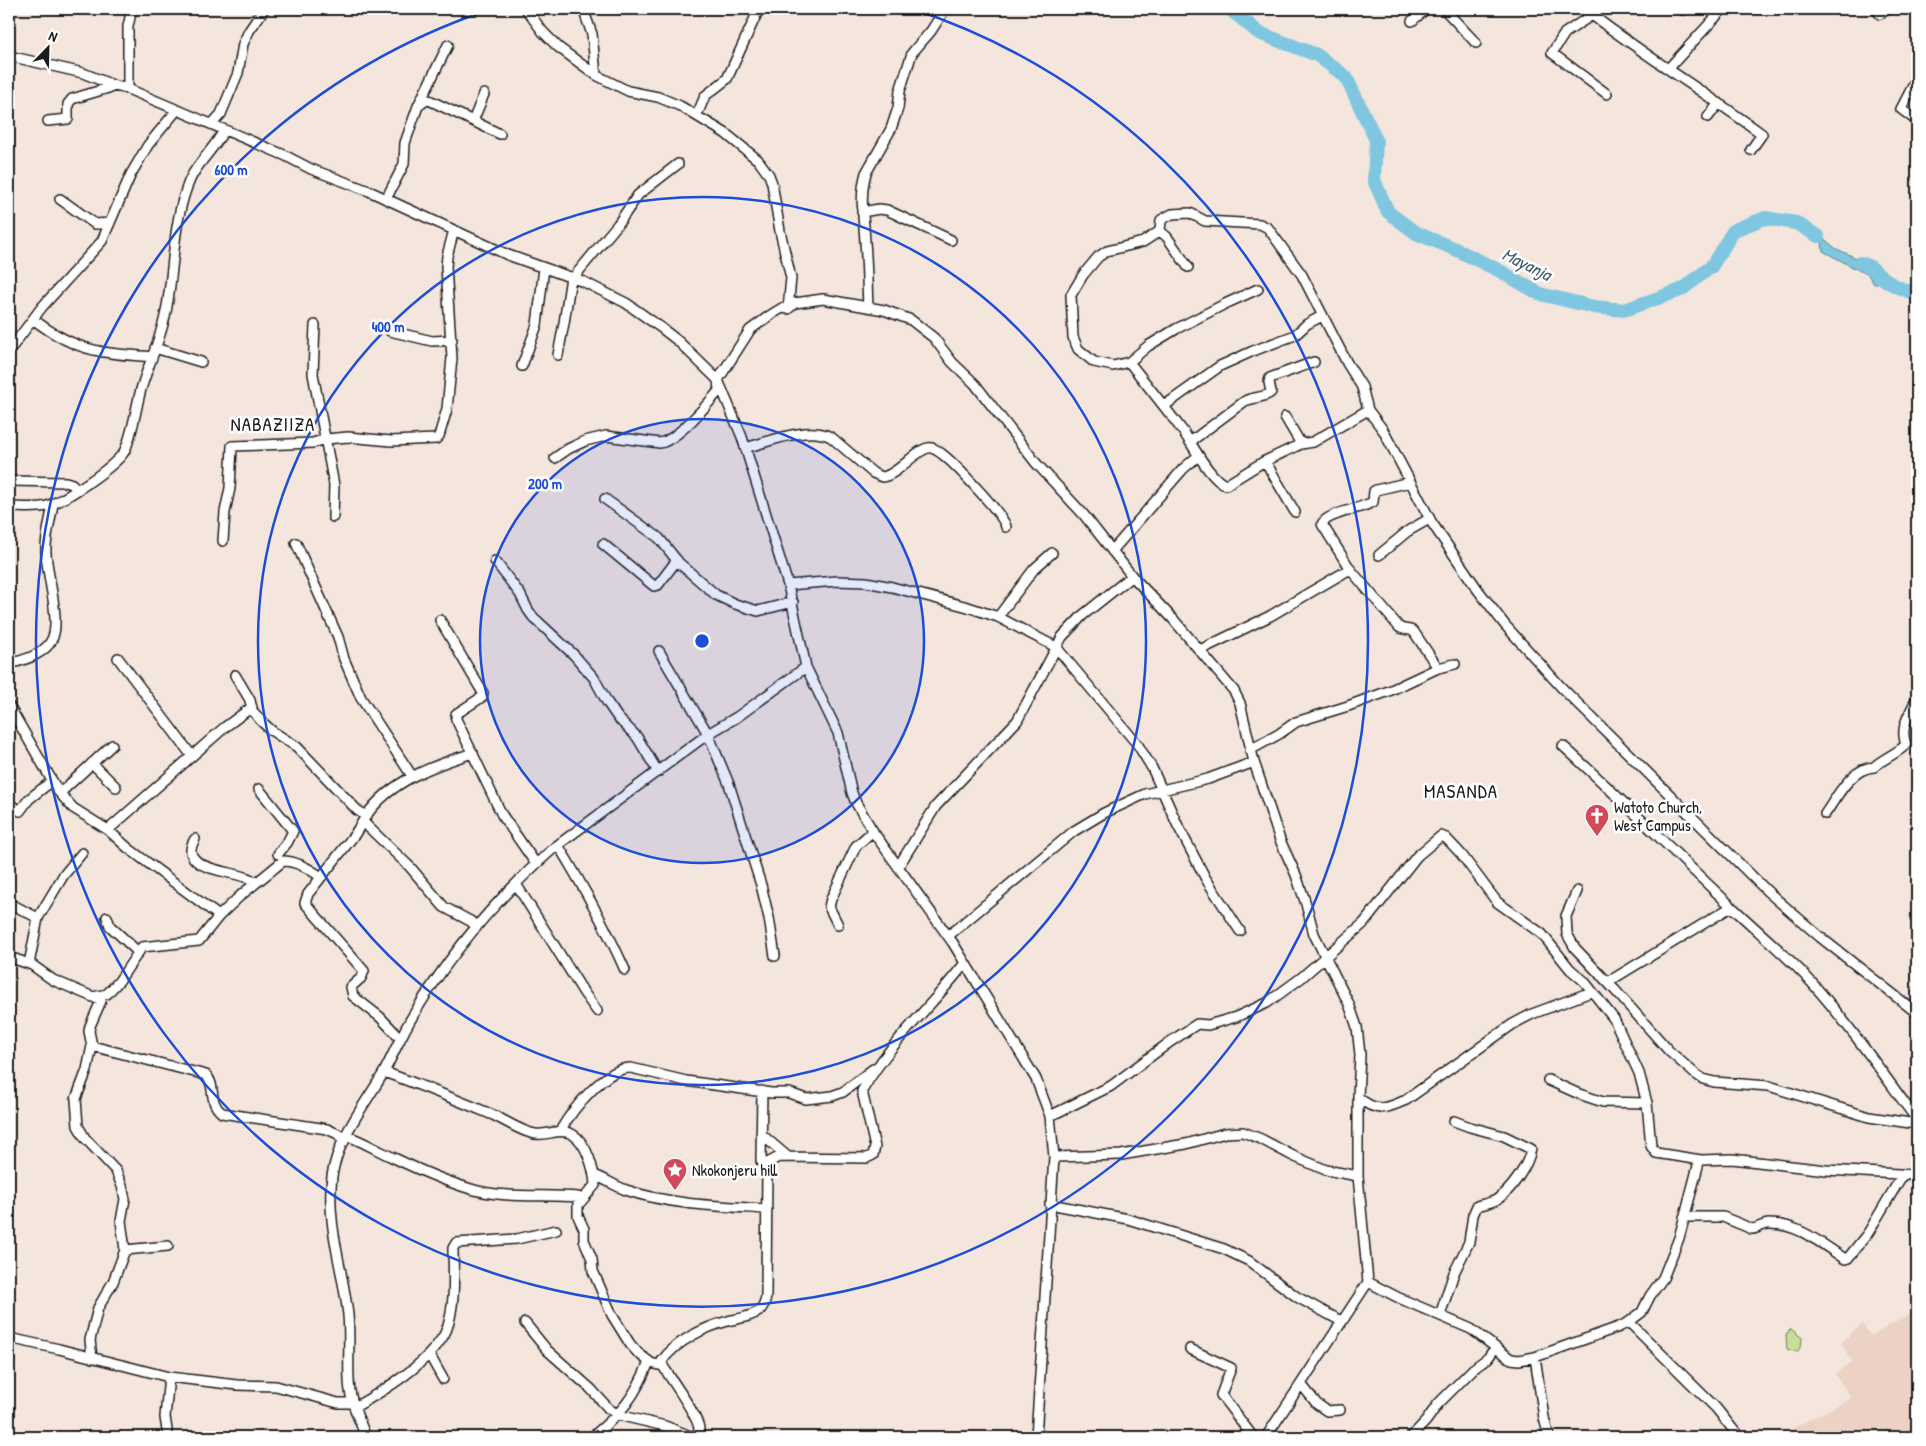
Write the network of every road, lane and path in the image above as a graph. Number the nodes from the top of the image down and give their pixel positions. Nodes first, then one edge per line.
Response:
1 (132, 9) edge
2 (264, 9) edge
3 (526, 9) edge
4 (583, 9) edge
5 (759, 9) edge
6 (945, 9) edge
7 (1426, 9) edge
8 (1444, 9) edge
9 (1723, 9) edge
10 (1876, 9) edge
11 (1888, 9) edge
12 (1412, 21) dead end
13 (1476, 43) dead end
14 (448, 45) dead end
15 (9, 56) edge
16 (1668, 69) junction
17 (596, 75) junction
18 (1917, 78) edge
19 (116, 86) junction
20 (128, 88) junction
21 (484, 94) dead end
22 (1607, 94) dead end
23 (1720, 103) junction
24 (418, 106) junction
25 (177, 110) junction
26 (697, 115) junction
27 (1708, 117) dead end
28 (48, 121) dead end
29 (473, 121) junction
30 (1917, 121) edge
31 (212, 124) junction
32 (224, 130) junction
33 (500, 134) dead end
34 (1751, 150) dead end
35 (678, 164) dead end
36 (60, 199) dead end
37 (386, 199) junction
38 (862, 212) junction
39 (110, 223) junction
40 (454, 230) junction
41 (1160, 231) junction
42 (951, 240) dead end
43 (1188, 267) dead end
44 (544, 268) junction
45 (572, 277) junction
46 (1258, 289) dead end
47 (788, 308) junction
48 (868, 308) junction
49 (1322, 316) junction
50 (33, 319) junction
51 (315, 326) dead end
52 (390, 331) dead end
53 (452, 340) junction
54 (9, 350) edge
55 (154, 353) junction
56 (558, 355) dead end
57 (201, 362) dead end
58 (1128, 362) junction
59 (1314, 362) dead end
60 (522, 366) dead end
61 (718, 380) junction
62 (1164, 406) junction
63 (1368, 410) junction
64 (1285, 417) dead end
65 (326, 439) junction
66 (1190, 442) junction
67 (1301, 444) junction
68 (745, 448) junction
69 (1198, 456) junction
70 (555, 458) dead end
71 (1265, 461) junction
72 (9, 481) edge
73 (1410, 482) junction
74 (77, 489) junction
75 (605, 499) dead end
76 (52, 503) junction
77 (9, 507) edge
78 (1295, 512) dead end
79 (333, 517) dead end
80 (1429, 519) junction
81 (1006, 526) dead end
82 (223, 541) dead end
83 (296, 543) dead end
84 (603, 544) dead end
85 (1112, 551) junction
86 (1052, 553) dead end
87 (1379, 556) dead end
88 (676, 560) junction
89 (495, 561) dead end
90 (1350, 569) junction
91 (1132, 576) junction
92 (788, 585) junction
93 (792, 602) junction
94 (998, 617) junction
95 (440, 620) dead end
96 (1056, 647) junction
97 (1200, 650) junction
98 (659, 651) dead end
99 (118, 658) dead end
100 (9, 664) edge
101 (1455, 664) dead end
102 (806, 667) junction
103 (1438, 668) junction
104 (235, 675) dead end
105 (1917, 698) edge
106 (9, 706) edge
107 (252, 707) junction
108 (708, 734) junction
109 (112, 745) dead end
110 (1563, 746) dead end
111 (1250, 750) junction
112 (473, 753) junction
113 (192, 756) junction
114 (1254, 762) junction
115 (92, 763) junction
116 (658, 772) junction
117 (412, 776) junction
118 (52, 781) junction
119 (116, 787) dead end
120 (260, 789) dead end
121 (1162, 790) junction
122 (60, 793) junction
123 (9, 812) edge
124 (1825, 814) dead end
125 (364, 819) junction
126 (108, 830) junction
127 (873, 831) junction
128 (195, 839) dead end
129 (558, 846) junction
130 (82, 853) dead end
131 (278, 854) dead end
132 (536, 864) junction
133 (898, 867) junction
134 (321, 877) junction
135 (256, 882) junction
136 (516, 884) junction
137 (1577, 891) dead end
138 (9, 903) edge
139 (1731, 907) junction
140 (220, 916) junction
141 (108, 917) dead end
142 (38, 918) junction
143 (838, 925) dead end
144 (476, 928) junction
145 (1240, 930) dead end
146 (948, 936) junction
147 (138, 952) junction
148 (775, 956) dead end
149 (9, 957) edge
150 (1324, 958) junction
151 (965, 963) junction
152 (29, 964) junction
153 (625, 970) dead end
154 (1608, 982) junction
155 (1591, 992) junction
156 (93, 997) junction
157 (598, 1011) dead end
158 (1917, 1013) edge
159 (400, 1038) junction
160 (92, 1046) junction
161 (878, 1064) junction
162 (384, 1072) junction
163 (1548, 1080) dead end
164 (762, 1091) junction
165 (1358, 1097) junction
166 (1647, 1103) junction
167 (1050, 1116) junction
168 (1917, 1120) edge
169 (1454, 1121) dead end
170 (1917, 1124) edge
171 (560, 1131) junction
172 (761, 1134) junction
173 (345, 1139) junction
174 (788, 1157) junction
175 (1054, 1157) junction
176 (1701, 1160) junction
177 (768, 1165) junction
178 (1903, 1174) junction
179 (594, 1175) junction
180 (1917, 1175) edge
181 (1358, 1176) junction
182 (578, 1204) junction
183 (1050, 1204) junction
184 (767, 1209) junction
185 (1684, 1217) junction
186 (556, 1230) dead end
187 (168, 1246) dead end
188 (125, 1250) junction
189 (1368, 1282) junction
190 (1440, 1315) junction
191 (1341, 1321) junction
192 (1629, 1322) junction
193 (525, 1323) dead end
194 (9, 1338) edge
195 (1495, 1348) junction
196 (1190, 1349) dead end
197 (429, 1354) junction
198 (1536, 1357) junction
199 (92, 1358) junction
200 (649, 1362) junction
201 (663, 1366) junction
202 (169, 1377) junction
203 (443, 1379) dead end
204 (1301, 1384) junction
205 (354, 1405) junction
206 (1340, 1410) dead end
207 (618, 1415) junction
208 (168, 1437) edge
209 (366, 1437) edge
210 (592, 1437) edge
211 (695, 1437) edge
212 (1036, 1437) edge
213 (1253, 1437) edge
214 (1266, 1437) edge
215 (1410, 1437) edge
216 (1549, 1437) edge
217 (1739, 1437) edge

1 - 20 street
2 - 31 street
3 - 17 street
4 - 17 street
5 - 26 street
6 - 38 street
7 - 12 street
8 - 13 street
9 - 16 street
10 - 11 street
14 - 24 street
15 - 19 street
16 - 22 street
16 - 23 street
17 - 26 street
18 - 30 street
19 - 20 street
19 - 28 street
20 - 25 street
21 - 29 street
23 - 27 street
23 - 34 street
24 - 29 street
24 - 37 street
25 - 31 street
25 - 39 street
26 - 47 street
29 - 33 street
31 - 32 street
32 - 37 street
32 - 55 street
35 - 45 street
36 - 39 street
37 - 40 street
38 - 42 street
38 - 48 street
39 - 50 street
40 - 44 street
40 - 53 street
41 - 43 street
41 - 49 street
41 - 58 street
44 - 45 street
44 - 60 street
45 - 56 street
45 - 61 street
46 - 58 street
47 - 48 street
47 - 61 street
48 - 85 street
49 - 62 street
49 - 63 street
50 - 54 street
50 - 55 street
51 - 65 street
52 - 53 street
53 - 65 street
55 - 57 street
55 - 74 street
58 - 62 street
59 - 66 street
61 - 68 street
61 - 70 street
62 - 66 street
63 - 67 street
63 - 73 street
64 - 67 street
65 - 79 street
65 - 82 street
66 - 69 street
67 - 71 street
68 - 81 street
68 - 92 street
69 - 71 street
69 - 85 street
71 - 78 street
72 - 74 street
73 - 80 street
73 - 90 street
74 - 76 street
75 - 88 street
76 - 77 street
76 - 100 street
80 - 87 street
80 - 158 street
83 - 117 street
84 - 88 street
85 - 91 street
86 - 94 street
88 - 93 street
89 - 116 street
90 - 97 street
90 - 103 street
91 - 96 street
91 - 97 street
92 - 93 street
92 - 94 street
93 - 102 street
94 - 96 street
95 - 112 street
96 - 121 street
96 - 133 street
97 - 111 street
98 - 108 street
99 - 113 street
101 - 103 street
102 - 108 street
102 - 127 street
103 - 111 street
104 - 107 street
105 - 124 street
106 - 118 street
107 - 113 street
107 - 125 street
108 - 116 street
108 - 148 street
109 - 115 street
110 - 139 street
111 - 114 street
112 - 117 street
112 - 132 street
113 - 126 street
114 - 121 street
114 - 150 street
115 - 119 street
115 - 122 street
116 - 129 street
117 - 125 street
118 - 122 street
118 - 123 street
120 - 131 street
121 - 145 street
121 - 146 street
122 - 126 street
125 - 134 street
125 - 144 street
126 - 140 street
127 - 133 street
127 - 143 street
128 - 135 street
129 - 132 street
129 - 153 street
130 - 142 street
132 - 136 street
133 - 146 street
134 - 135 street
134 - 159 street
135 - 140 street
136 - 144 street
136 - 157 street
137 - 154 street
138 - 142 street
139 - 154 street
139 - 168 street
140 - 147 street
141 - 147 street
142 - 152 street
144 - 159 street
146 - 151 street
147 - 156 street
149 - 152 street
150 - 155 street
150 - 165 street
150 - 167 street
151 - 161 street
151 - 167 street
152 - 156 street
154 - 170 street
155 - 165 street
155 - 166 street
156 - 160 street
159 - 162 street
160 - 173 street
160 - 188 street
161 - 164 street
161 - 174 street
162 - 171 street
162 - 173 street
163 - 166 street
164 - 171 street
164 - 172 street
165 - 181 street
166 - 176 street
167 - 175 street
169 - 190 street
171 - 179 street
172 - 174 street
172 - 177 street
173 - 182 street
173 - 205 street
174 - 177 street
175 - 181 street
175 - 183 street
176 - 178 street
176 - 185 street
177 - 184 street
178 - 180 street
178 - 185 street
179 - 182 street
179 - 184 street
181 - 189 street
182 - 200 street
183 - 191 street
183 - 212 street
184 - 201 street
185 - 192 street
186 - 197 street
187 - 188 street
188 - 199 street
189 - 190 street
189 - 191 street
190 - 195 street
191 - 204 street
192 - 198 street
192 - 217 street
193 - 207 street
194 - 199 street
195 - 198 street
195 - 215 street
196 - 213 street
197 - 203 street
197 - 205 street
198 - 216 street
199 - 202 street
200 - 201 street
200 - 207 street
201 - 211 street
202 - 205 street
202 - 208 street
204 - 206 street
204 - 214 street
205 - 209 street
207 - 210 street
207 - 211 street

